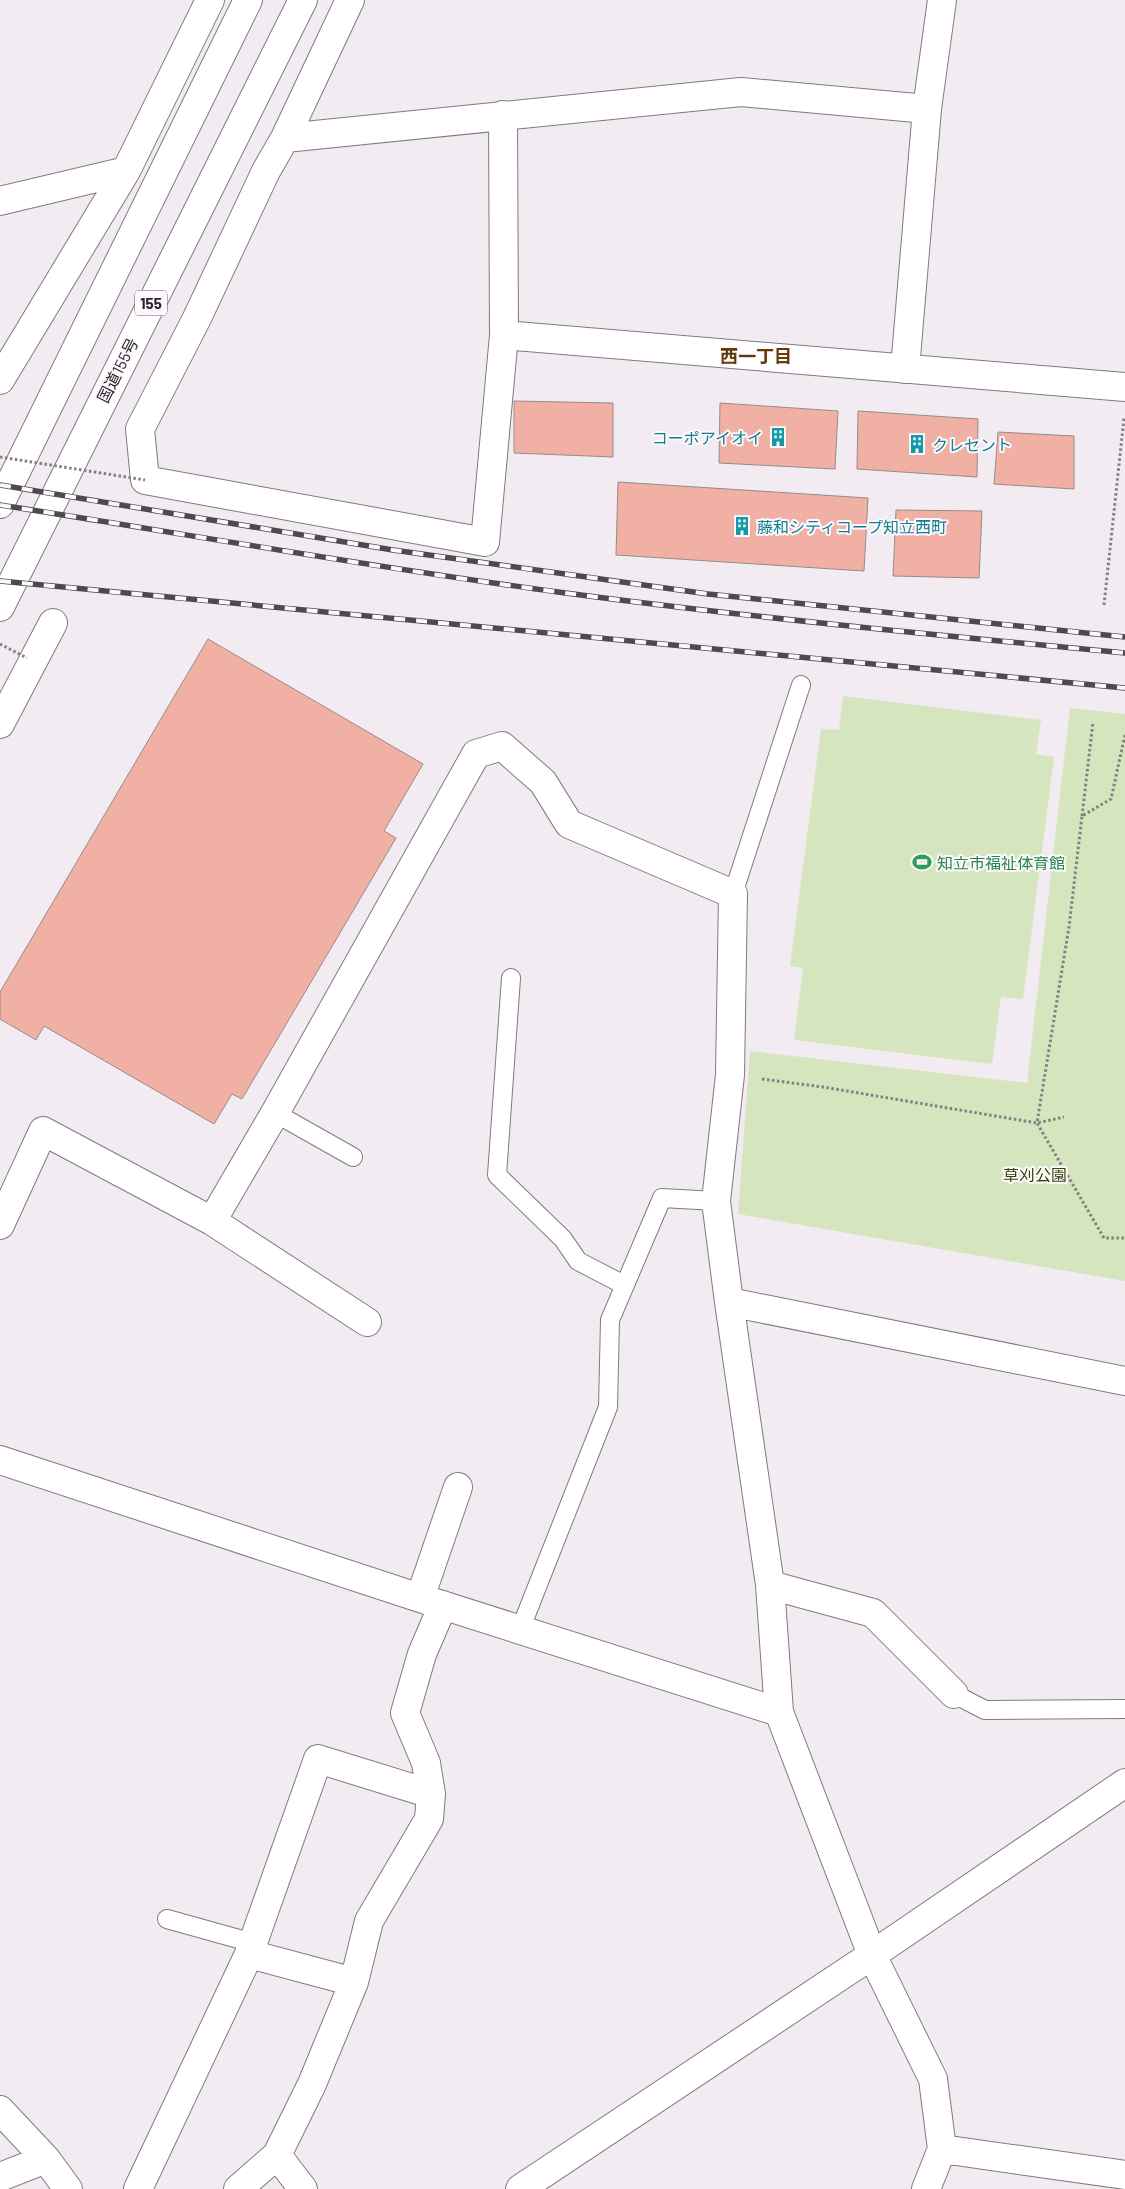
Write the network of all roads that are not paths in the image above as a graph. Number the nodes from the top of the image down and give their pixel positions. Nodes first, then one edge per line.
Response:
1 (210, 0) edge
2 (248, 0) edge
3 (303, 0) edge
4 (350, 0) edge
5 (942, 0) edge
6 (927, 109) junction
7 (503, 115) junction
8 (285, 138) junction
9 (126, 171) junction
10 (0, 201) edge
11 (504, 334) junction
12 (905, 369) junction
13 (0, 380) edge
14 (1125, 387) edge
15 (0, 504) edge
16 (0, 607) edge
17 (53, 624) dead end
18 (801, 684) dead end
19 (0, 724) edge
20 (733, 894) junction
21 (510, 978) dead end
22 (275, 1113) junction
23 (353, 1157) dead end
24 (716, 1201) junction
25 (212, 1221) junction
26 (0, 1225) edge
27 (624, 1286) junction
28 (729, 1302) junction
29 (367, 1322) dead end
30 (1125, 1381) edge
31 (0, 1460) edge
32 (458, 1487) dead end
33 (770, 1585) junction
34 (432, 1602) junction
35 (520, 1630) junction
36 (954, 1694) joint
37 (1125, 1709) edge
38 (779, 1712) junction
39 (1125, 1783) edge
40 (431, 1794) junction
41 (167, 1919) dead end
42 (251, 1948) junction
43 (872, 1955) junction
44 (354, 1982) junction
45 (0, 2110) edge
46 (942, 2149) junction
47 (277, 2155) junction
48 (46, 2159) junction
49 (1125, 2175) edge
50 (0, 2177) edge
51 (68, 2189) edge
52 (138, 2189) edge
53 (238, 2189) edge
54 (302, 2189) edge
55 (520, 2189) edge
56 (926, 2189) edge

1 - 9 main road
2 - 15 main road
3 - 16 main road, 国道155号 / 155
4 - 8 main road
5 - 6 main road
6 - 7 main road
6 - 12 main road
7 - 8 main road
7 - 11 main road
8 - 11 main road
9 - 10 main road
9 - 13 main road
11 - 12 main road
12 - 14 main road
17 - 19 main road
18 - 20 lane
20 - 22 main road
20 - 24 main road
21 - 27 lane
22 - 23 lane
22 - 25 main road
24 - 27 lane
24 - 28 main road
25 - 26 main road
25 - 29 main road
27 - 35 lane
28 - 30 main road
28 - 33 main road
31 - 34 main road
32 - 34 main road
33 - 36 main road
33 - 38 main road
34 - 35 main road
34 - 40 main road
35 - 38 main road
36 - 37 lane
38 - 43 main road
39 - 43 main road
40 - 42 main road
40 - 44 main road
41 - 42 lane
42 - 44 main road
42 - 52 main road
43 - 46 main road
43 - 55 main road
44 - 47 main road
45 - 48 main road
46 - 49 main road
46 - 56 main road
47 - 53 main road
47 - 54 main road
48 - 50 main road
48 - 51 main road

